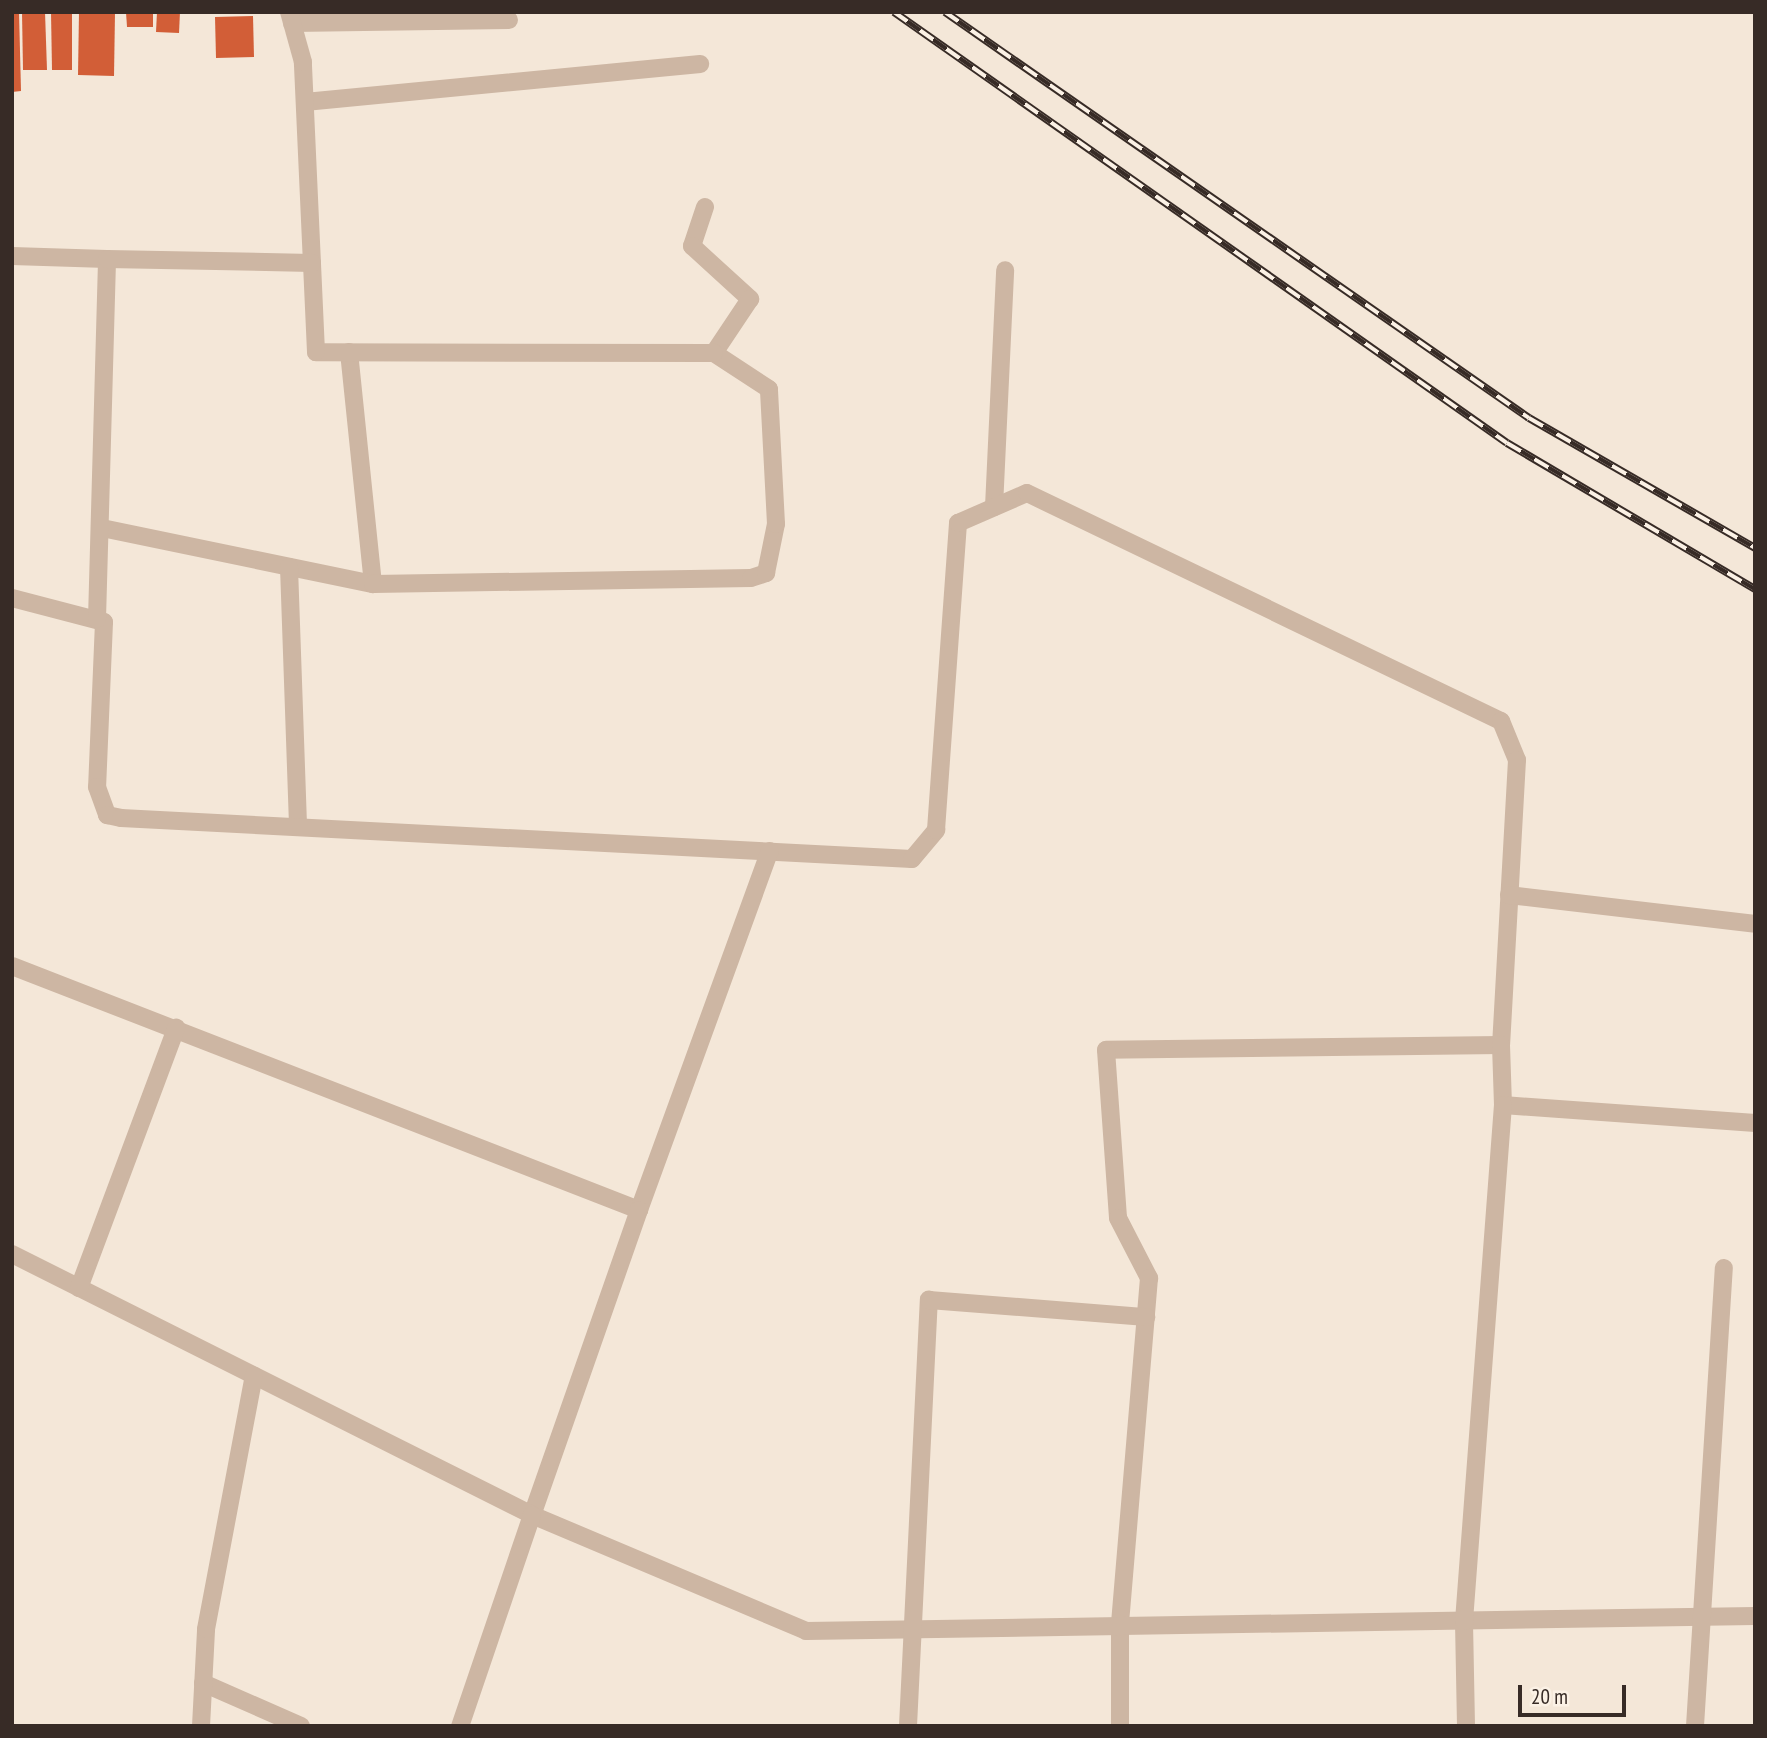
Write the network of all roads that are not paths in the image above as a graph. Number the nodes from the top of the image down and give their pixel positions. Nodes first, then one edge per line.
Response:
1 (291, 18) edge
2 (509, 20) dead end
3 (700, 64) dead end
4 (305, 102) junction
5 (705, 207) dead end
6 (12, 256) edge
7 (107, 260) junction
8 (312, 263) junction
9 (1005, 270) dead end
10 (349, 352) junction
11 (714, 353) junction
12 (994, 507) junction
13 (102, 528) junction
14 (289, 567) junction
15 (373, 584) junction
16 (12, 598) edge
17 (97, 619) junction
18 (298, 827) junction
19 (770, 851) junction
20 (1509, 895) junction
21 (1755, 924) edge
22 (12, 966) edge
23 (176, 1028) junction
24 (1501, 1045) junction
25 (1503, 1105) junction
26 (1755, 1123) edge
27 (639, 1210) junction
28 (12, 1254) edge
29 (1724, 1268) dead end
30 (79, 1288) junction
31 (1146, 1317) junction
32 (254, 1376) junction
33 (532, 1515) junction
34 (1702, 1616) junction
35 (1755, 1616) edge
36 (1464, 1621) junction
37 (1120, 1626) junction
38 (908, 1629) junction
39 (203, 1683) junction
40 (201, 1726) edge
41 (302, 1726) edge
42 (460, 1726) edge
43 (908, 1726) edge
44 (1120, 1726) edge
45 (1466, 1726) edge
46 (1695, 1726) edge

1 - 2 street
1 - 4 street
3 - 4 street
4 - 8 street
5 - 11 street
6 - 7 street
7 - 8 street
7 - 13 street
8 - 10 street
9 - 12 street
10 - 11 street
10 - 15 street
11 - 15 street
12 - 19 street
12 - 20 street
13 - 14 street
13 - 17 street
14 - 15 street
14 - 18 street
16 - 17 street
17 - 18 street
18 - 19 street
19 - 27 street
20 - 21 street
20 - 24 street
22 - 23 street
23 - 27 street
23 - 30 street
24 - 25 street
24 - 31 street
25 - 26 street
25 - 36 street
27 - 33 street
28 - 30 street
29 - 34 street
30 - 32 street
31 - 37 street
31 - 38 street
32 - 33 street
32 - 39 street
33 - 38 street
33 - 42 street
34 - 35 street
34 - 36 street
34 - 46 street
36 - 37 street
36 - 45 street
37 - 38 street
37 - 44 street
38 - 43 street
39 - 40 street
39 - 41 street

